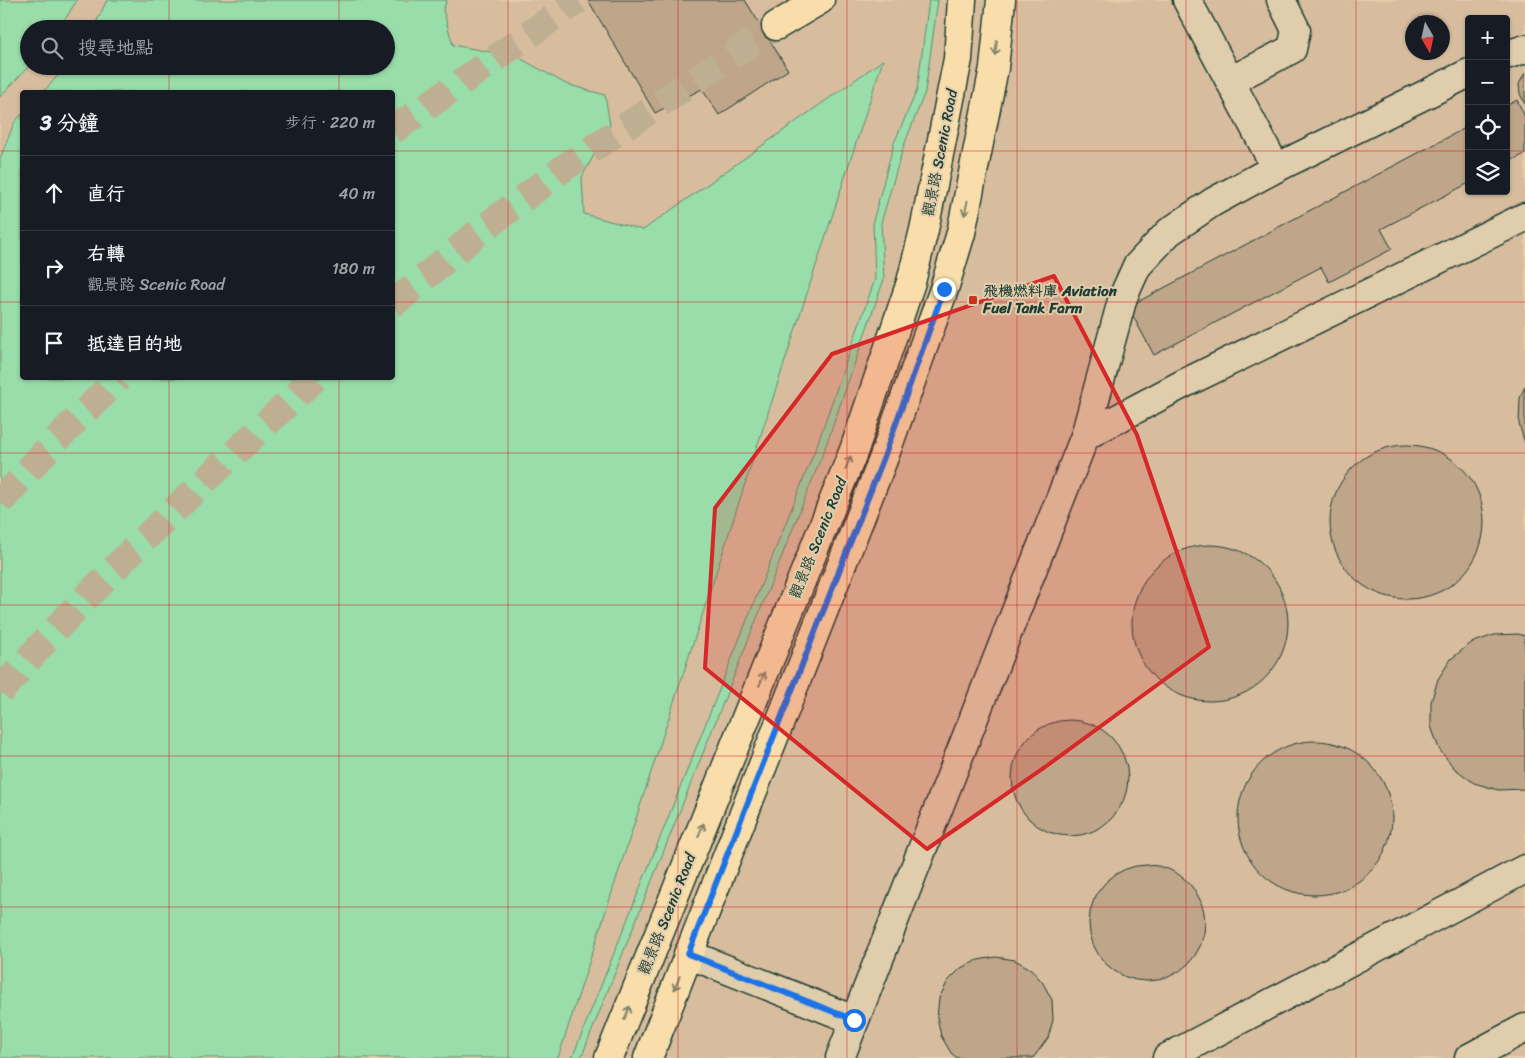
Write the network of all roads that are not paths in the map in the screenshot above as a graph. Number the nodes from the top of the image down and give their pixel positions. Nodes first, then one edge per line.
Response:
1 (820, 0) edge
2 (962, 0) edge
3 (1001, 0) edge
4 (1280, 0) edge
5 (1191, 1) edge
6 (776, 26) tunnel mouth
7 (1525, 49) edge
8 (1510, 54) edge
9 (1465, 75) edge
10 (1230, 81) junction
11 (1276, 168) junction
12 (1525, 218) edge
13 (1085, 436) junction
14 (1525, 869) edge
15 (688, 954) junction
16 (854, 1020) junction
17 (1525, 1028) edge
18 (609, 1058) edge
19 (648, 1058) edge
20 (840, 1058) edge
21 (1167, 1058) edge
22 (1468, 1058) edge

1 - 6 main road
18 -> 2 main road, 觀景路 Scenic Road
3 -> 15 main road, 觀景路 Scenic Road
4 - 10 street
5 - 10 street
7 - 8 street
9 - 11 street
10 - 11 street
11 - 13 street
12 - 13 street
13 - 16 street
14 - 21 street
15 - 16 street
15 -> 19 main road, 觀景路 Scenic Road
16 - 20 street
17 - 22 street

